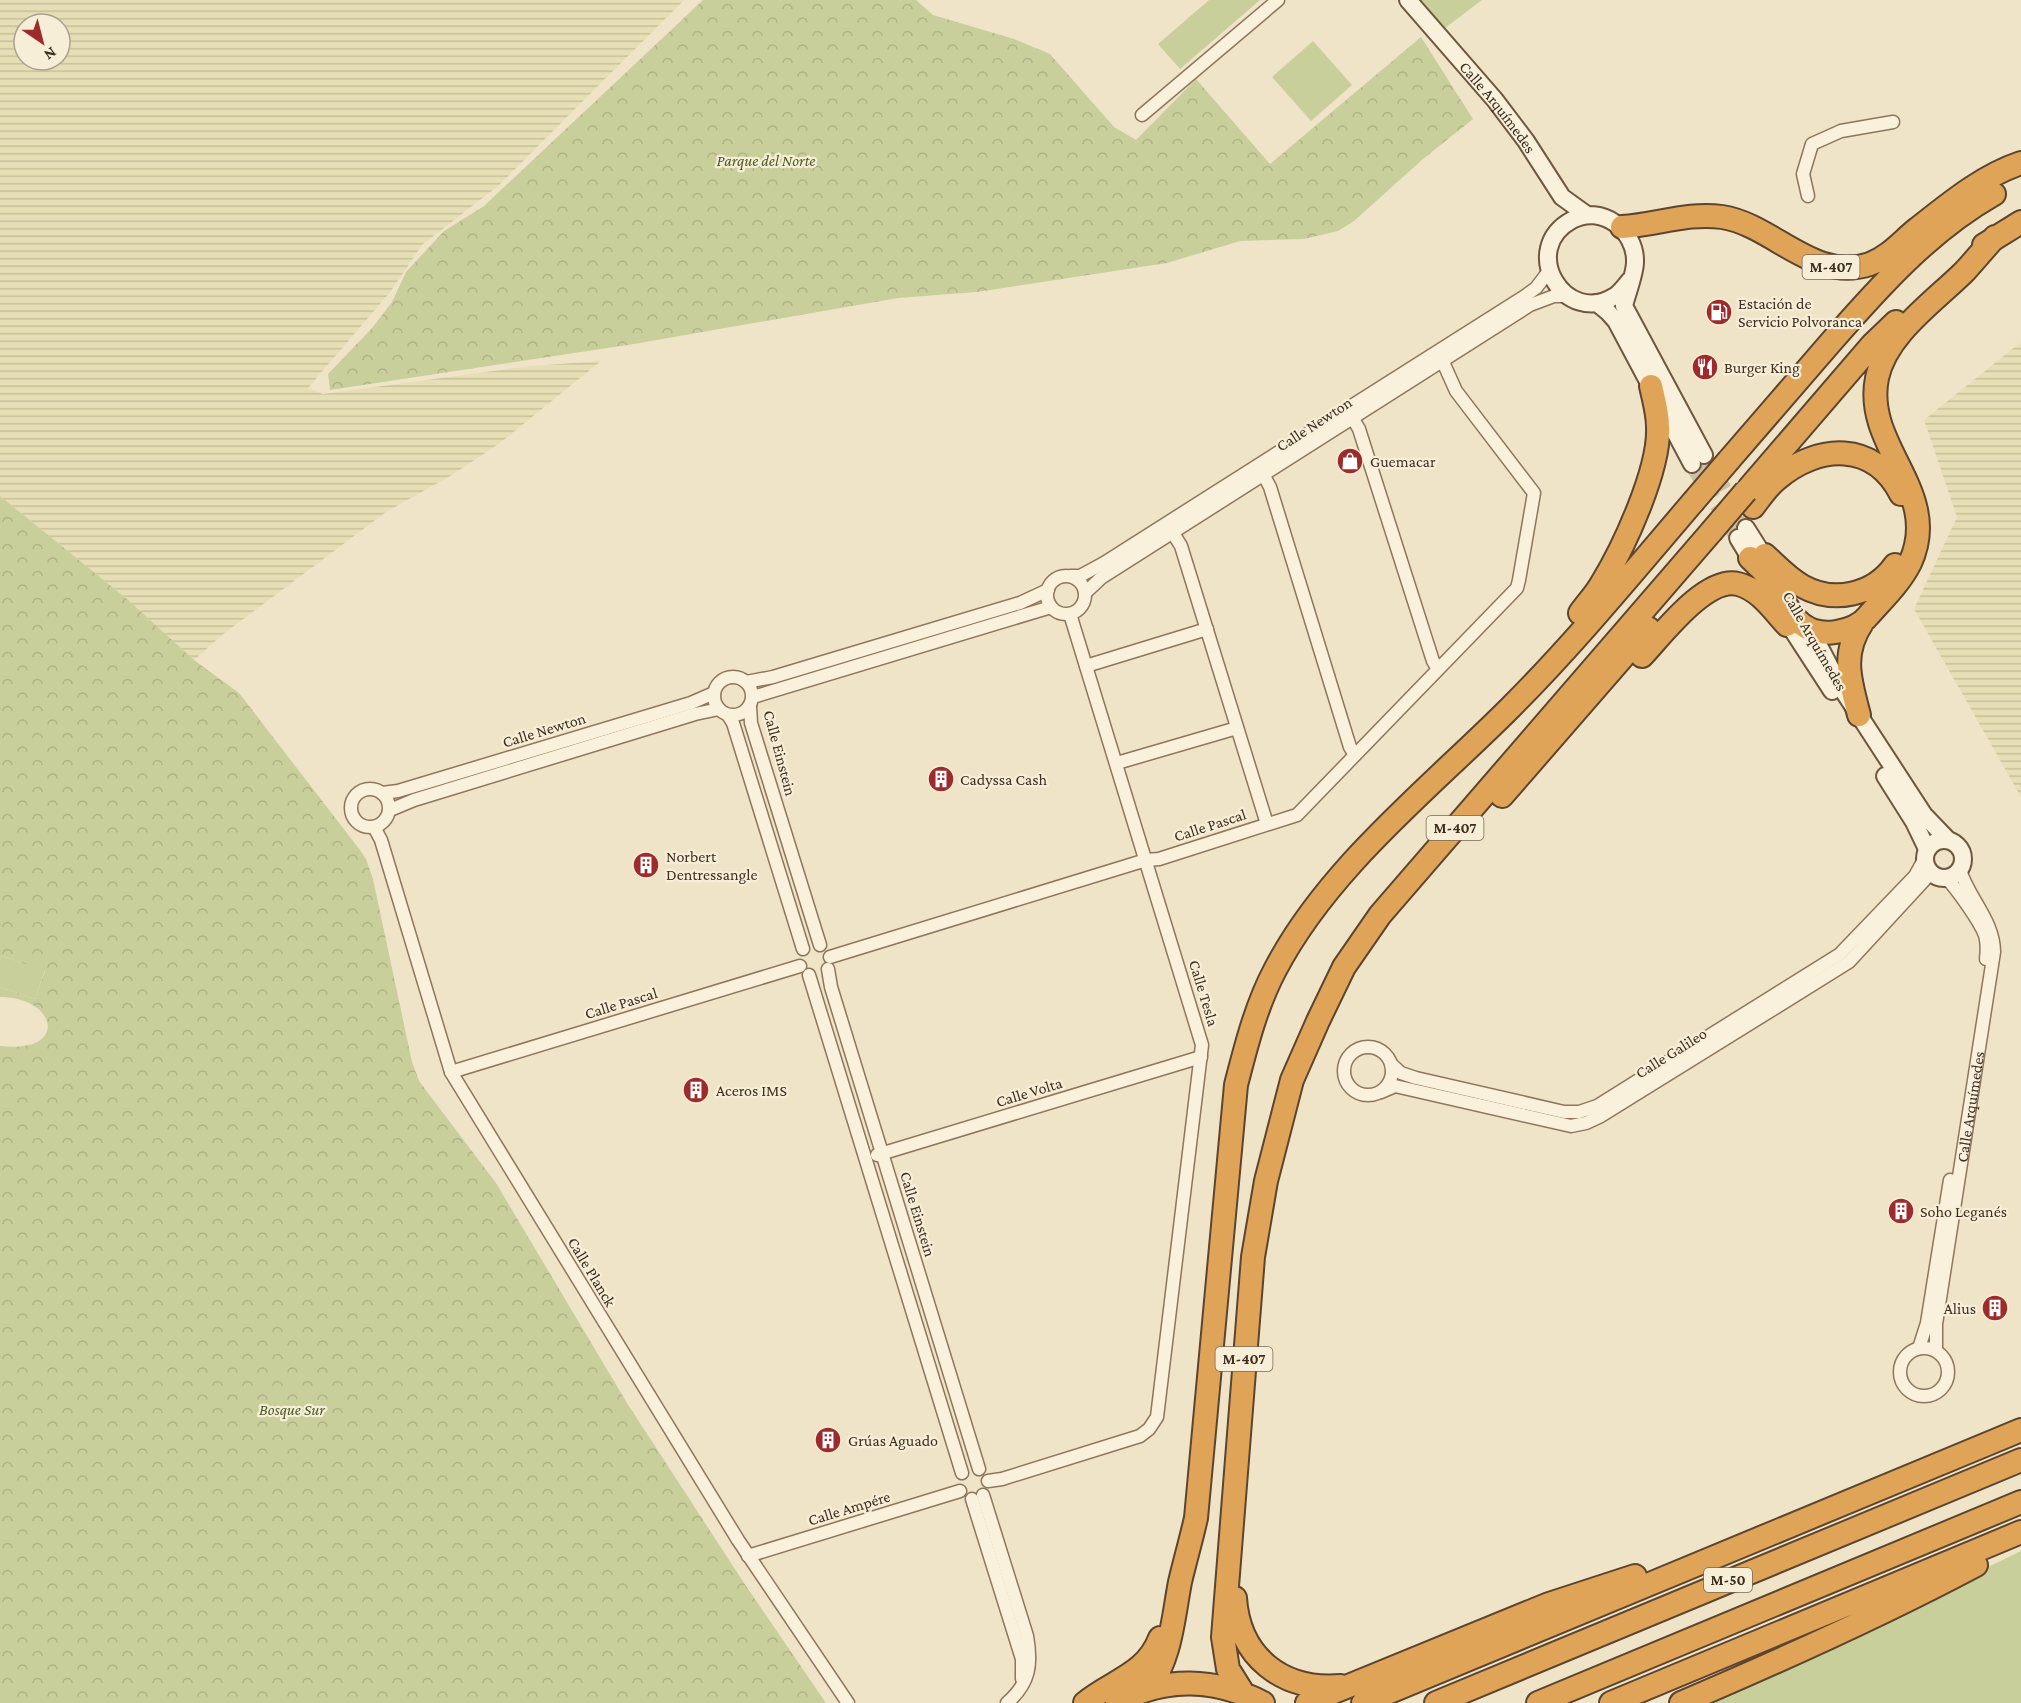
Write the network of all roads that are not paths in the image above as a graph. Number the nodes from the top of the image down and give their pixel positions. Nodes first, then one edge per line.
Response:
1 (1278, 0) edge
2 (1408, 0) edge
3 (1142, 115) dead end
4 (1893, 122) dead end
5 (2021, 163) edge
6 (2021, 178) edge
7 (1551, 182) junction
8 (1808, 196) dead end
9 (1587, 215) junction
10 (2021, 222) edge
11 (1622, 227) junction
12 (1560, 228) junction
13 (1995, 237) junction
14 (1549, 272) junction
15 (1630, 280) junction
16 (1567, 296) junction
17 (1597, 303) junction
18 (1889, 349) junction
19 (1443, 362) junction
20 (1651, 386) junction
21 (1353, 418) junction
22 (1264, 476) junction
23 (1775, 479) junction
24 (1749, 499) junction
25 (1173, 533) junction
26 (1729, 536) junction
27 (1754, 554) junction
28 (1071, 576) junction
29 (1048, 590) junction
30 (1085, 593) junction
31 (1051, 607) junction
32 (1070, 614) junction
33 (1862, 623) junction
34 (1207, 629) junction
35 (1802, 632) junction
36 (1086, 666) junction
37 (1438, 669) junction
38 (746, 682) junction
39 (714, 693) junction
40 (751, 702) junction
41 (1510, 708) junction
42 (724, 712) junction
43 (1859, 715) junction
44 (1564, 724) junction
45 (1237, 728) junction
46 (1354, 755) junction
47 (1116, 763) junction
48 (382, 793) junction
49 (390, 810) junction
50 (1268, 824) junction
51 (374, 827) junction
52 (1948, 840) junction
53 (1146, 860) junction
54 (1928, 860) junction
55 (1954, 874) junction
56 (820, 945) junction
57 (803, 949) junction
58 (829, 963) junction
59 (805, 970) junction
60 (1201, 1058) junction
61 (1391, 1064) junction
62 (451, 1072) junction
63 (1381, 1092) junction
64 (883, 1153) junction
65 (866, 1158) junction
66 (1270, 1166) junction
67 (1919, 1348) junction
68 (1936, 1350) junction
69 (2021, 1430) edge
70 (2021, 1460) edge
71 (979, 1469) junction
72 (962, 1473) junction
73 (988, 1481) junction
74 (960, 1491) junction
75 (977, 1497) junction
76 (2021, 1502) edge
77 (1832, 1507) junction
78 (2021, 1533) edge
79 (1229, 1538) junction
80 (2021, 1542) edge
81 (748, 1556) junction
82 (1181, 1580) junction
83 (1348, 1686) junction
84 (1148, 1689) junction
85 (1253, 1698) edge
86 (848, 1703) edge
87 (1007, 1703) edge
88 (1084, 1703) edge
89 (1117, 1703) edge
90 (1307, 1703) edge
91 (1364, 1703) edge
92 (1436, 1703) edge
93 (1539, 1703) edge
94 (1611, 1703) edge
95 (1681, 1703) edge

1 - 3 street
2 - 7 street, Calle Arquímedes
4 - 8 street
5 - 11 highway, M-407
6 - 41 highway, M-407, bridge
7 - 9 street, Calle Arquímedes
7 - 12 street, Calle Arquímedes
9 - 11 street
9 - 12 street
10 - 13 highway, M-407
11 - 15 street
12 - 14 street
13 - 18 highway, M-407
13 - 24 highway, M-407
14 - 16 street
14 - 28 street, Calle Newton
15 - 17 street
15 - 20 street
16 - 17 street
16 - 19 street, Calle Newton
17 - 20 street
18 - 23 highway, M-407
18 - 33 highway, M-407
19 - 21 street, Calle Newton
19 - 37 street, Calle Pascal
20 - 41 highway, M-407
21 - 22 street, Calle Newton
21 - 37 street
22 - 25 street, Calle Newton
22 - 46 street
23 - 24 highway, M-407
23 - 27 highway, M-407
24 - 26 highway, M-407, bridge
25 - 30 street, Calle Newton
25 - 34 street
26 - 27 street
26 - 44 highway, M-407
26 - 66 highway, M-407
27 - 35 highway
28 - 29 street
28 - 30 street
29 - 31 street
29 - 38 street
30 - 32 street
31 - 32 street
31 - 40 street
32 - 36 street, Calle Tesla
33 - 35 highway
33 - 43 highway, M-407
34 - 36 street
34 - 45 street
35 - 43 street, Calle Arquímedes
35 - 44 highway, M-407
35 - 54 street, Calle Arquímedes
36 - 47 street, Calle Tesla
37 - 46 street, Calle Pascal
38 - 39 street
38 - 40 street
39 - 42 street
39 - 48 street, Calle Newton
40 - 42 street
40 - 56 street, Calle Einstein
41 - 82 highway, M-407
42 - 49 street, Calle Newton
42 - 57 street, Calle Einstein
43 - 52 street, Calle Arquímedes
44 - 66 highway, M-407
45 - 47 street
45 - 50 street
46 - 50 street, Calle Pascal
47 - 53 street, Calle Tesla
48 - 49 street
48 - 51 street
49 - 51 street
50 - 53 street, Calle Pascal
51 - 62 street, Calle Planck
52 - 54 street
52 - 55 street
53 - 58 street, Calle Pascal
53 - 60 street, Calle Tesla
54 - 55 street
54 - 61 street, Calle Galileo
54 - 63 street, Calle Galileo
55 - 67 street, Calle Arquímedes
55 - 68 street, Calle Arquímedes
56 - 57 street
56 - 58 street
57 - 59 street
58 - 59 street
58 - 64 street, Calle Einstein
59 - 62 street, Calle Pascal
59 - 65 street, Calle Einstein
60 - 64 street, Calle Volta
60 - 73 street, Calle Tesla
61 - 63 street
61 - 63 street
62 - 81 street, Calle Planck
64 - 65 street, Calle Volta
64 - 71 street, Calle Einstein
65 - 72 street, Calle Einstein
66 - 79 highway, M-407
67 - 68 street
67 - 68 street, Calle Arquímedes
69 - 77 highway
70 - 92 highway, M-50
71 - 72 street
71 - 73 street
72 - 74 street
73 - 75 street
74 - 75 street
74 - 81 street, Calle Ampére
75 - 87 street
76 - 93 highway, M-50
77 - 83 highway
77 - 91 highway
78 - 94 highway
79 - 83 highway
79 - 85 highway, M-407
80 - 95 highway
81 - 86 street, Calle Planck
82 - 84 highway, M-407
82 - 88 highway
83 - 90 highway
84 - 85 highway, M-407
84 - 89 highway, M-407

